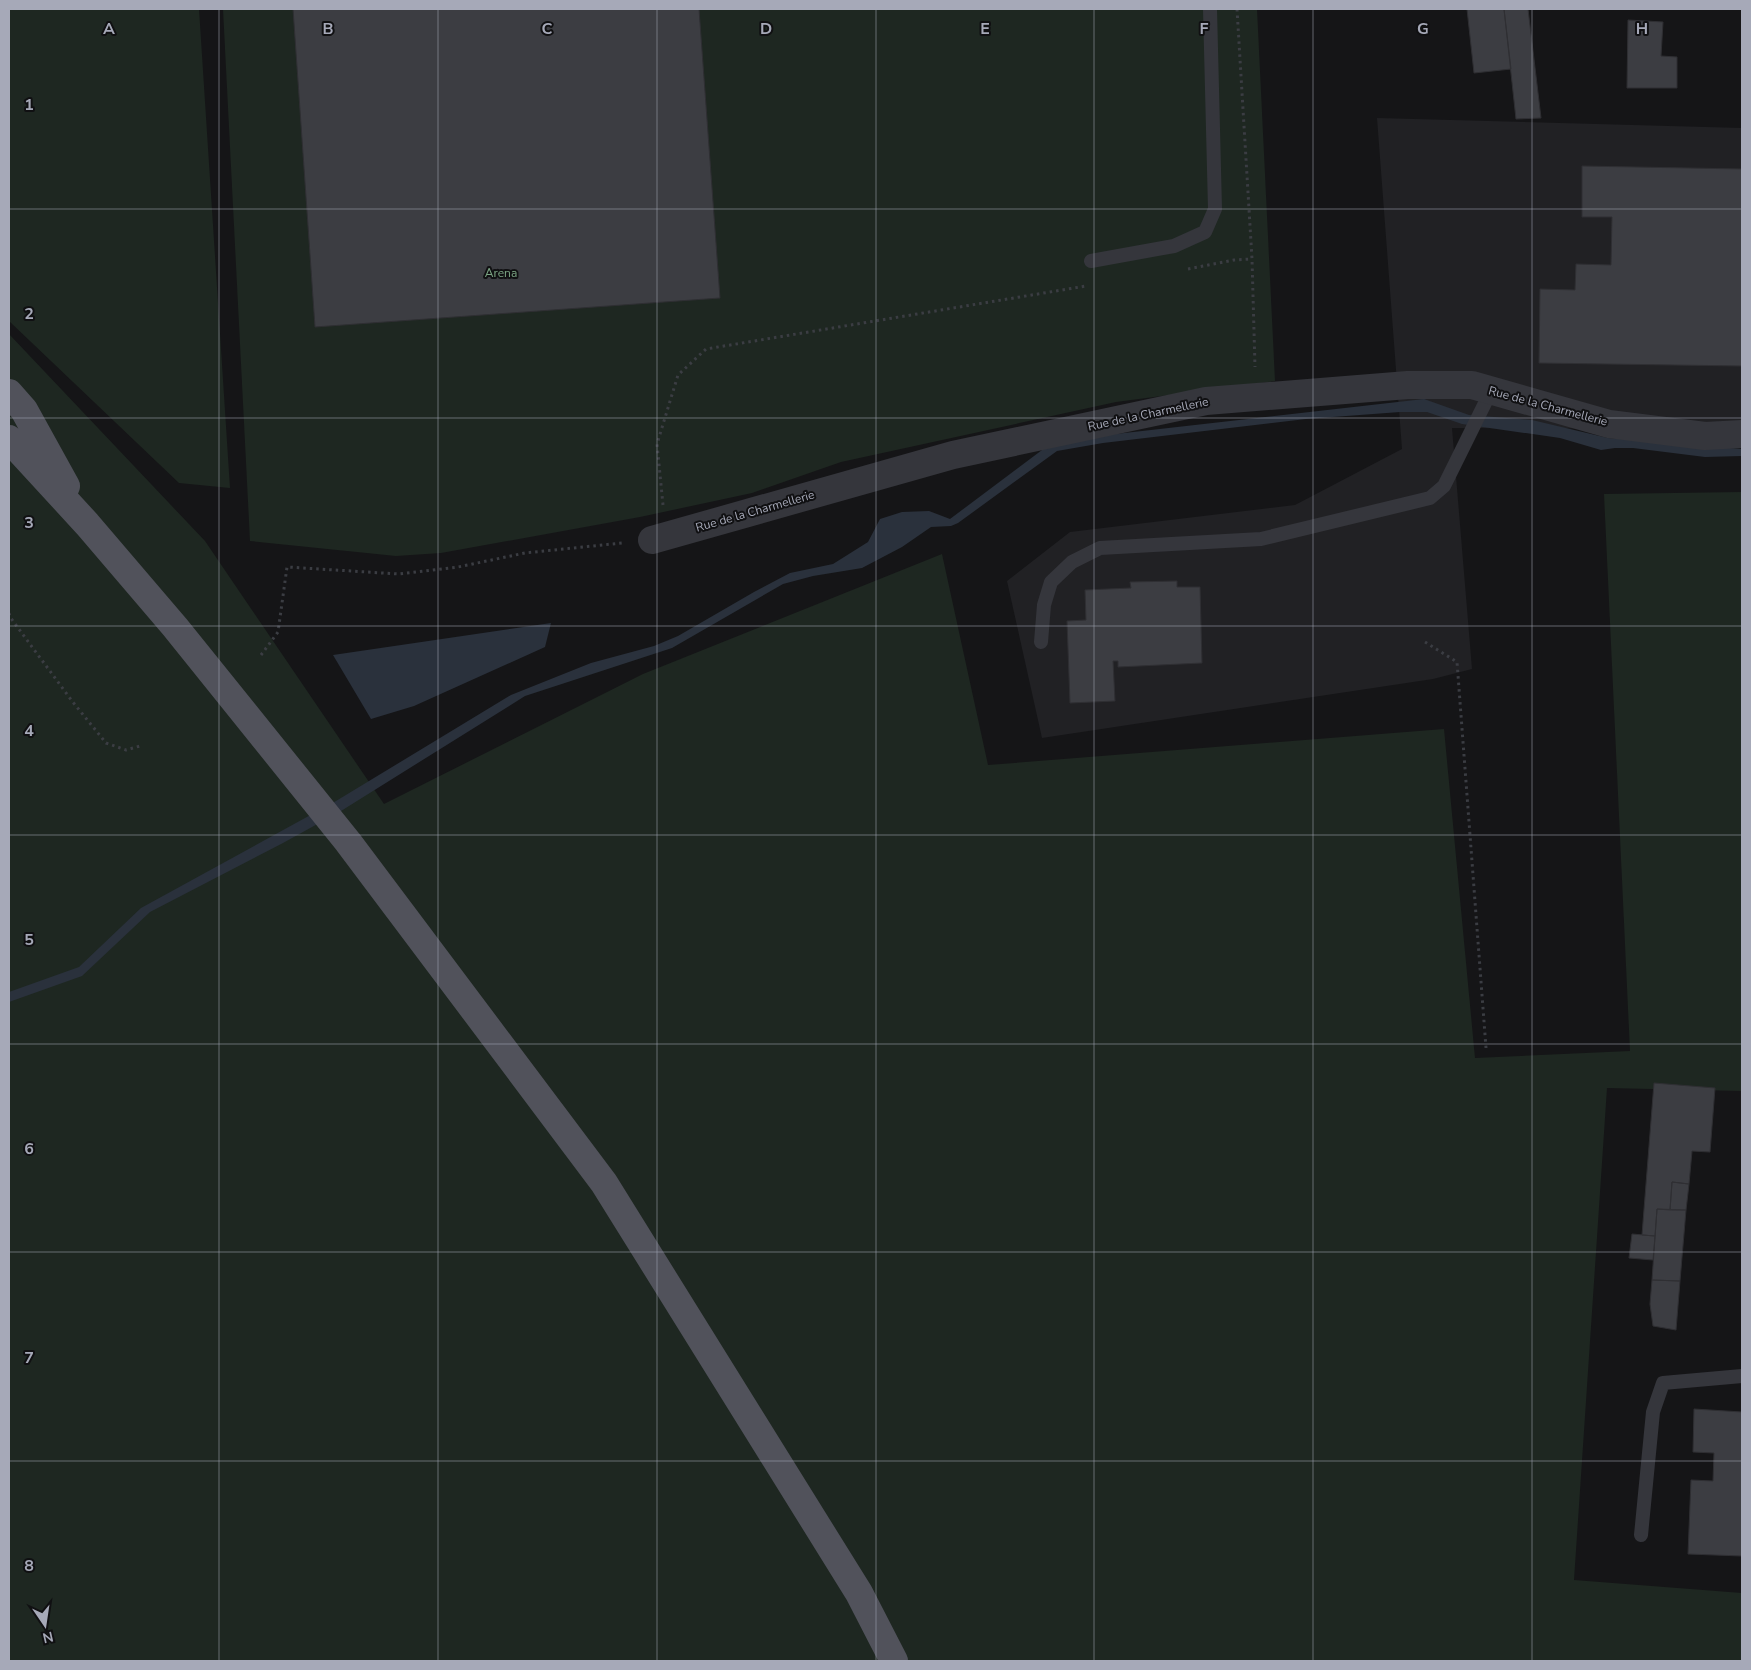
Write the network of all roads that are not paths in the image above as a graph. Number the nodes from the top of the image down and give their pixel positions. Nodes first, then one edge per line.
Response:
1 (1210, 9) edge
2 (1091, 261) dead end
3 (9, 393) edge
4 (1488, 398) junction
5 (1742, 434) edge
6 (9, 439) edge
7 (87, 524) junction
8 (659, 538) road end
9 (1041, 642) dead end
10 (1742, 1376) edge
11 (1641, 1536) dead end
12 (894, 1661) edge

1 - 2 lane
3 - 7 main road
4 - 5 street, Rue de la Charmellerie
4 - 8 street, Rue de la Charmellerie
4 - 9 lane
6 - 7 main road
7 - 12 main road
10 - 11 lane

